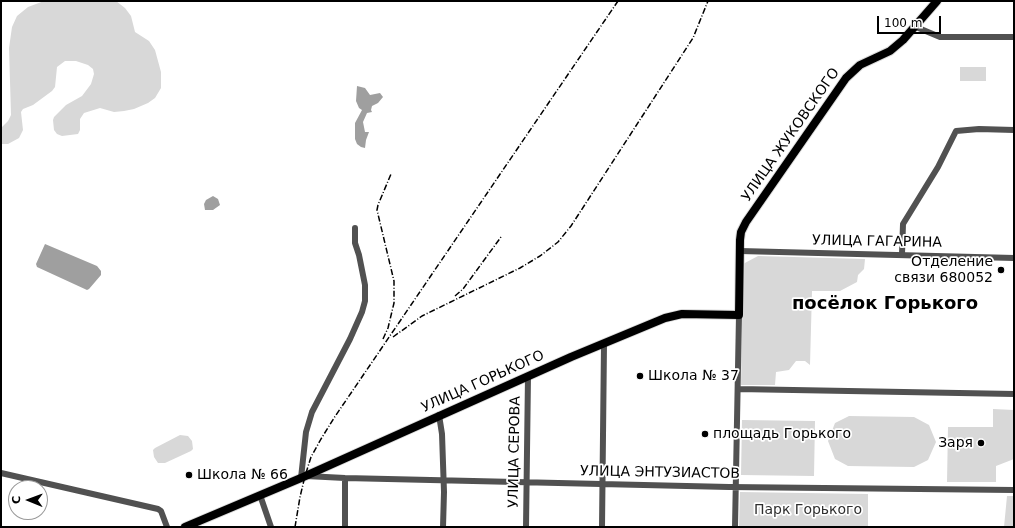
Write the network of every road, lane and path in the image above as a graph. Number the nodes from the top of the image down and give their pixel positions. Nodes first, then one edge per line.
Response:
1 (937, 1) edge
2 (916, 27) junction
3 (1014, 37) edge
4 (1014, 130) edge
5 (355, 228) dead end
6 (740, 251) junction
7 (902, 254) junction
8 (1014, 258) edge
9 (740, 315) junction
10 (604, 344) junction
11 (528, 376) junction
12 (738, 389) junction
13 (1014, 394) edge
14 (439, 415) junction
15 (1, 473) edge
16 (303, 477) junction
17 (345, 478) junction
18 (444, 480) junction
19 (526, 482) junction
20 (602, 484) junction
21 (736, 487) junction
22 (1014, 490) edge
23 (260, 495) junction
24 (167, 527) edge
25 (186, 527) edge
26 (271, 527) edge
27 (345, 527) edge
28 (443, 527) edge
29 (526, 527) edge
30 (602, 527) edge
31 (735, 527) edge

1 - 2 main road, УЛИЦА ЖУКОВСКОГО
2 - 3 street
2 - 6 main road, УЛИЦА ЖУКОВСКОГО
4 - 7 street
5 - 16 street
6 - 7 street, УЛИЦА ГАГАРИНА
6 - 9 main road
7 - 8 street, УЛИЦА ГАГАРИНА
9 - 10 main road, УЛИЦА ГОРЬКОГО
9 - 12 street
10 - 11 main road, УЛИЦА ГОРЬКОГО
10 - 20 street
11 - 14 main road, УЛИЦА ГОРЬКОГО
11 - 19 street, УЛИЦА СЕРОВА
12 - 13 street
12 - 21 street
14 - 16 main road, УЛИЦА ГОРЬКОГО
14 - 18 street
15 - 24 street
16 - 17 street, УЛИЦА ЭНТУЗИАСТОВ
16 - 23 main road, УЛИЦА ГОРЬКОГО
17 - 18 street, УЛИЦА ЭНТУЗИАСТОВ
17 - 27 street
18 - 19 street, УЛИЦА ЭНТУЗИАСТОВ
18 - 28 street
19 - 20 street, УЛИЦА ЭНТУЗИАСТОВ
19 - 29 street, УЛИЦА СЕРОВА
20 - 21 street, УЛИЦА ЭНТУЗИАСТОВ
20 - 30 street
21 - 22 street, УЛИЦА ЭНТУЗИАСТОВ
21 - 31 street
23 - 25 main road, УЛИЦА ГОРЬКОГО
23 - 26 street

